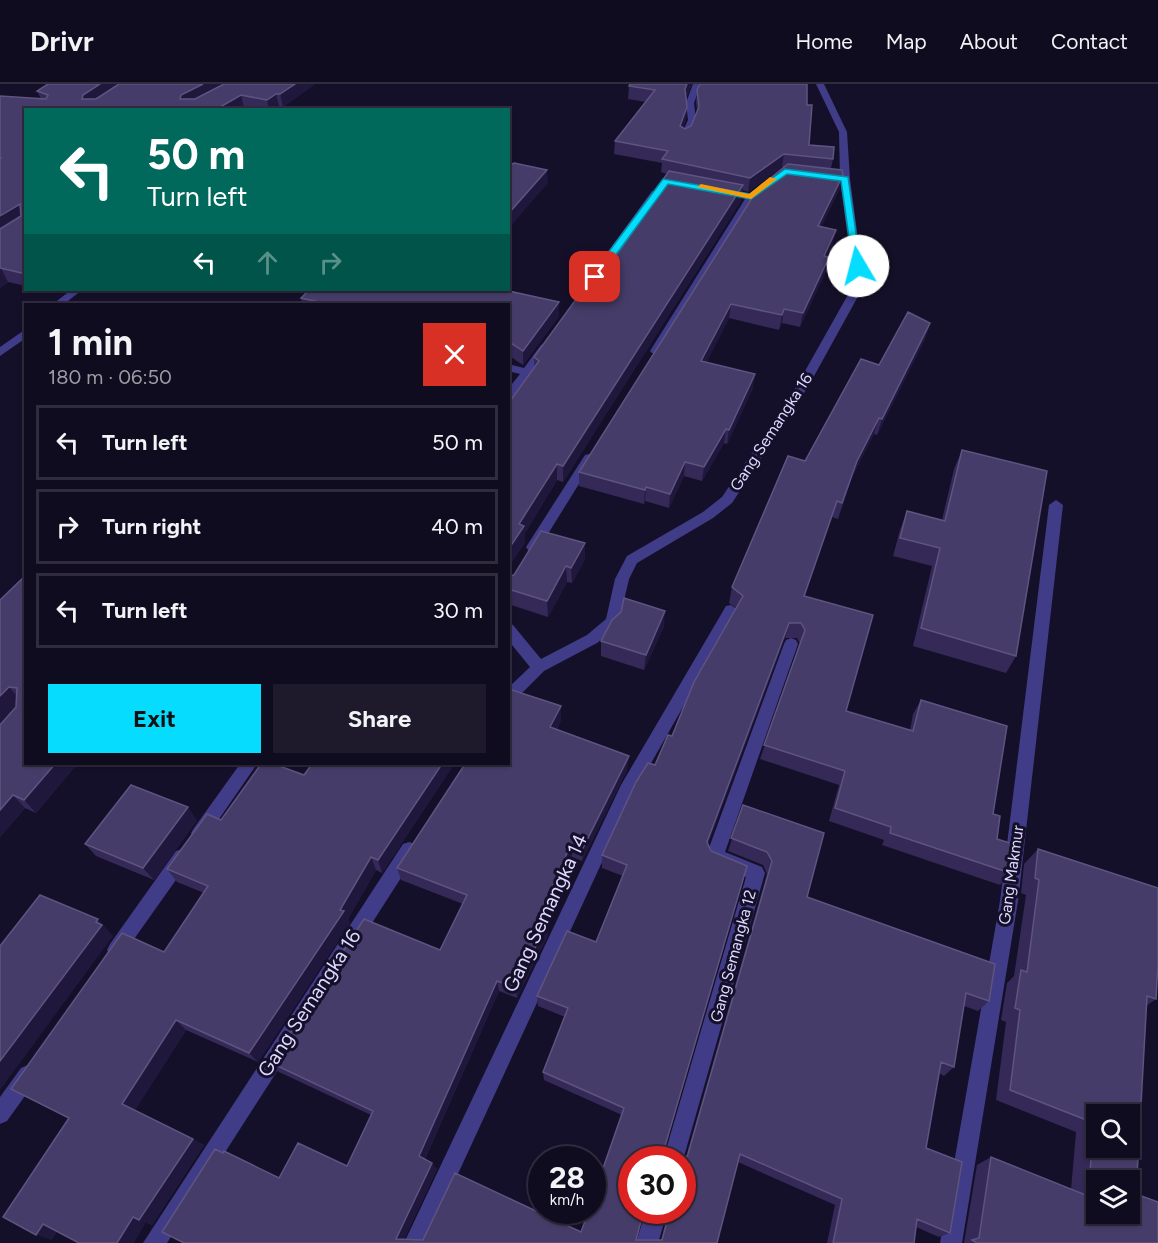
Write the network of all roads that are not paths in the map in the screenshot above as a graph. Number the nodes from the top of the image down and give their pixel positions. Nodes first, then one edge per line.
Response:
1 (697, 84) edge
2 (820, 84) edge
3 (684, 137) edge
4 (780, 173) edge
5 (833, 177) edge
6 (845, 179) junction
7 (662, 183) edge
8 (717, 190) edge
9 (751, 197) junction
10 (588, 286) edge
11 (76, 291) edge
12 (59, 303) edge
13 (24, 334) edge
14 (554, 334) edge
15 (0, 353) edge
16 (651, 358) edge
17 (510, 368) edge
18 (527, 372) junction
19 (510, 395) edge
20 (595, 449) edge
21 (1056, 505) dead end
22 (527, 556) edge
23 (731, 609) dead end
24 (510, 632) edge
25 (791, 644) dead end
26 (539, 668) junction
27 (510, 696) edge
28 (248, 765) edge
29 (420, 833) edge
30 (104, 968) edge
31 (42, 1056) edge
32 (0, 1114) edge
33 (677, 1146) edge
34 (653, 1224) edge
35 (154, 1243) edge
36 (415, 1243) edge
37 (647, 1243) edge
38 (951, 1243) edge

1 - 3 street
2 - 6 street
4 - 9 street
5 - 6 street
6 - 26 street, Gang Semangka 16
7 - 10 street
8 - 9 street
9 - 16 street
11 - 12 street
13 - 15 street
14 - 18 street
17 - 18 street
18 - 19 street
20 - 22 street
21 - 38 street, Gang Makmur
23 - 36 street, Gang Semangka 14
24 - 26 street
25 - 33 street, Gang Semangka 12
26 - 27 street, Gang Semangka 16
28 - 30 street
29 - 35 street, Gang Semangka 16
31 - 32 street
34 - 37 street

